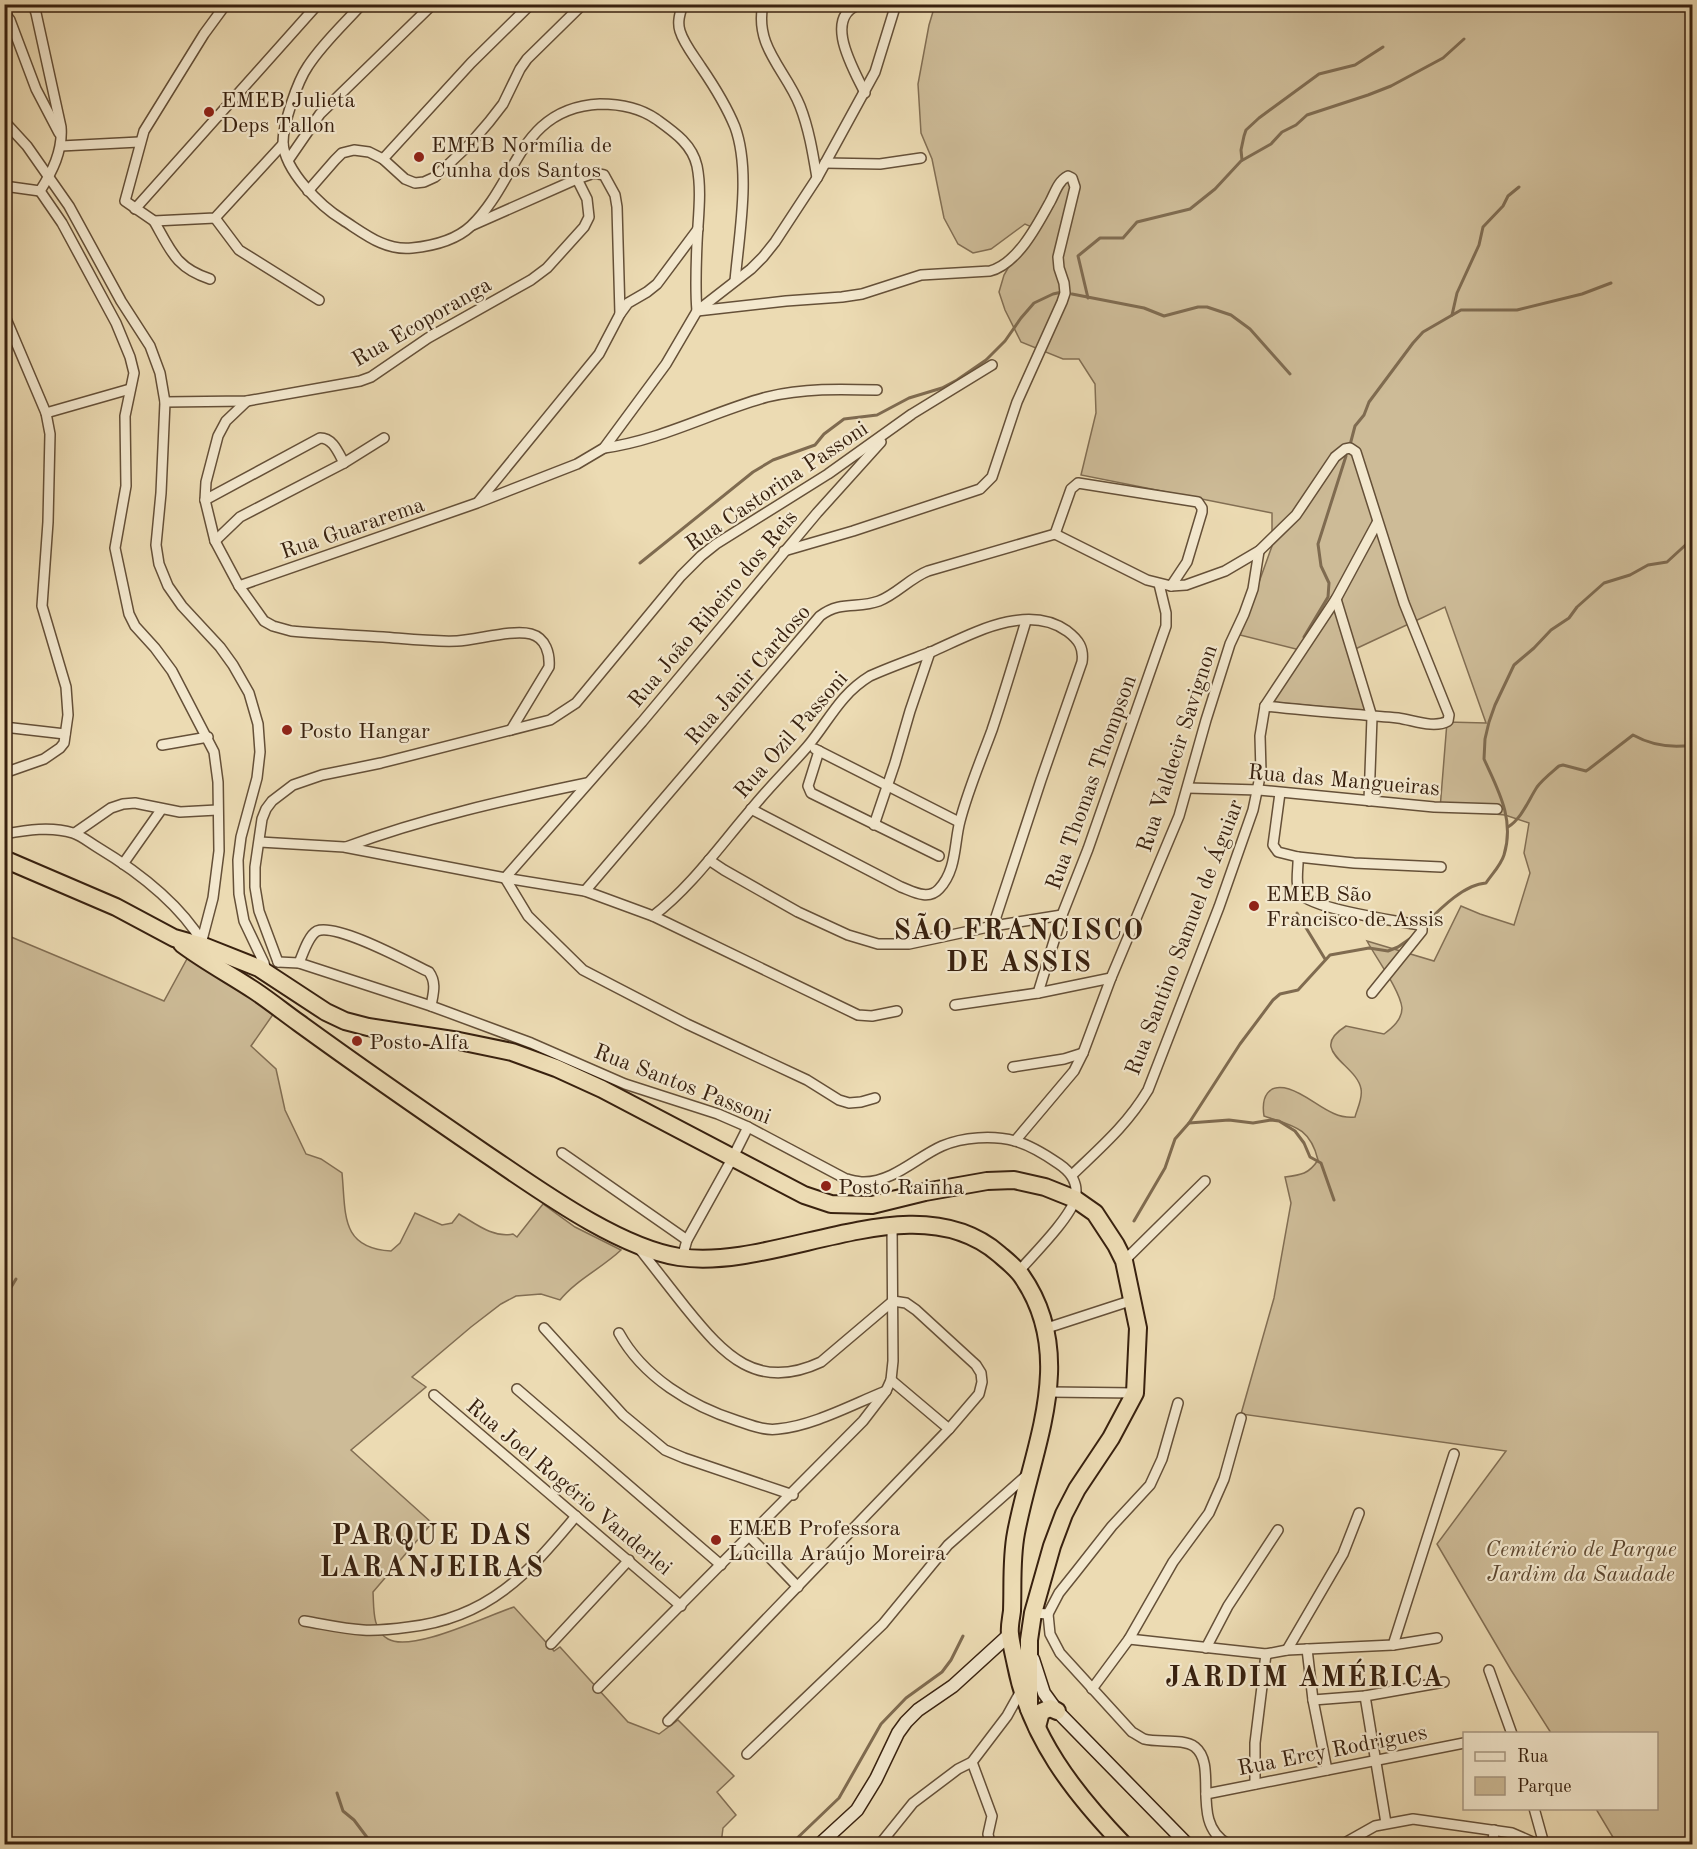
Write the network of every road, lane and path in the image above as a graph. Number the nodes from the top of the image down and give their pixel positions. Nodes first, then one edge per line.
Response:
1 (33, 4) edge
2 (226, 4) edge
3 (318, 4) edge
4 (362, 4) edge
5 (432, 4) edge
6 (531, 4) edge
7 (583, 4) edge
8 (683, 4) edge
9 (763, 4) edge
10 (861, 4) edge
11 (896, 4) edge
12 (4, 12) edge
13 (865, 93) junction
14 (4, 121) edge
15 (62, 142) junction
16 (139, 142) junction
17 (283, 144) junction
18 (921, 158) dead end
19 (289, 159) junction
20 (383, 159) junction
21 (825, 163) junction
22 (49, 177) junction
23 (817, 178) junction
24 (577, 179) junction
25 (4, 186) edge
26 (40, 191) junction
27 (308, 191) junction
28 (135, 209) junction
29 (215, 218) junction
30 (154, 221) junction
31 (471, 226) junction
32 (698, 229) junction
33 (210, 279) dead end
34 (735, 281) junction
35 (319, 300) dead end
36 (697, 311) junction
37 (4, 314) edge
38 (620, 314) junction
39 (992, 365) dead end
40 (130, 389) junction
41 (877, 390) dead end
42 (247, 401) junction
43 (165, 402) junction
44 (46, 412) junction
45 (890, 431) junction
46 (384, 438) dead end
47 (604, 448) junction
48 (344, 462) junction
49 (205, 500) junction
50 (477, 503) junction
51 (1377, 523) junction
52 (1055, 534) junction
53 (215, 541) junction
54 (784, 551) junction
55 (1259, 551) junction
56 (1159, 584) junction
57 (239, 586) junction
58 (1171, 586) junction
59 (1336, 599) junction
60 (1026, 621) junction
61 (930, 652) junction
62 (1265, 706) junction
63 (1372, 717) junction
64 (4, 728) edge
65 (511, 730) junction
66 (65, 734) junction
67 (208, 737) junction
68 (162, 745) dead end
69 (808, 745) junction
70 (819, 751) junction
71 (4, 774) edge
72 (587, 783) junction
73 (887, 786) junction
74 (1188, 788) junction
75 (1258, 790) junction
76 (1280, 793) junction
77 (1369, 801) junction
78 (751, 809) junction
79 (1497, 809) dead end
80 (161, 810) junction
81 (218, 810) junction
82 (959, 822) junction
83 (874, 825) junction
84 (75, 833) junction
85 (4, 834) edge
86 (260, 842) junction
87 (344, 847) junction
88 (939, 856) dead end
89 (1298, 857) junction
90 (4, 859) edge
91 (709, 860) junction
92 (123, 864) junction
93 (1441, 867) dead end
94 (505, 878) junction
95 (585, 891) junction
96 (1062, 915) junction
97 (653, 916) junction
98 (993, 926) junction
99 (174, 938) junction
100 (204, 944) junction
101 (243, 961) junction
102 (298, 963) junction
103 (272, 970) junction
104 (230, 976) junction
105 (1111, 978) junction
106 (1038, 993) junction
107 (1372, 993) dead end
108 (955, 1005) dead end
109 (431, 1006) junction
110 (897, 1011) dead end
111 (1083, 1053) junction
112 (1012, 1067) dead end
113 (875, 1098) dead end
114 (748, 1127) junction
115 (1016, 1141) junction
116 (562, 1153) dead end
117 (732, 1159) junction
118 (1072, 1175) junction
119 (1205, 1181) dead end
120 (1075, 1199) junction
121 (892, 1225) junction
122 (687, 1240) junction
123 (635, 1243) junction
124 (682, 1258) junction
125 (1124, 1261) junction
126 (1019, 1271) junction
127 (1133, 1300) junction
128 (893, 1301) junction
129 (544, 1328) dead end
130 (1044, 1329) junction
131 (619, 1333) dead end
132 (891, 1380) junction
133 (517, 1389) dead end
134 (886, 1391) junction
135 (1049, 1392) junction
136 (1135, 1393) junction
137 (434, 1395) dead end
138 (1178, 1403) dead end
139 (1241, 1418) dead end
140 (949, 1430) junction
141 (1454, 1454) dead end
142 (1031, 1472) junction
143 (793, 1494) junction
144 (1359, 1513) dead end
145 (576, 1516) junction
146 (1278, 1530) dead end
147 (750, 1537) junction
148 (629, 1560) junction
149 (721, 1565) junction
150 (798, 1587) junction
151 (681, 1606) junction
152 (1012, 1609) junction
153 (1040, 1614) junction
154 (304, 1622) dead end
155 (1010, 1634) junction
156 (1437, 1638) dead end
157 (1129, 1639) junction
158 (1029, 1640) junction
159 (551, 1644) dead end
160 (1393, 1646) junction
161 (1206, 1648) junction
162 (1307, 1649) junction
163 (1287, 1650) junction
164 (1266, 1653) junction
165 (1489, 1670) dead end
166 (1025, 1682) junction
167 (1444, 1682) dead end
168 (598, 1688) dead end
169 (1092, 1689) junction
170 (1044, 1693) junction
171 (1365, 1696) junction
172 (1313, 1700) junction
173 (1057, 1711) junction
174 (668, 1721) dead end
175 (1037, 1727) junction
176 (1511, 1732) edge
177 (1463, 1743) edge
178 (747, 1754) dead end
179 (1377, 1760) junction
180 (972, 1762) junction
181 (1328, 1770) junction
182 (1255, 1784) junction
183 (1206, 1794) junction
184 (1534, 1810) edge
185 (1386, 1823) junction
186 (1494, 1830) junction
187 (820, 1845) edge
188 (880, 1845) edge
189 (990, 1845) edge
190 (1123, 1845) edge
191 (1187, 1845) edge
192 (1228, 1845) edge
193 (1343, 1845) edge
194 (1493, 1845) edge
195 (1537, 1845) edge
196 (1544, 1845) edge

1 - 15 street
2 - 16 street
3 - 28 street
4 - 17 street
5 - 19 street
6 - 20 street
7 - 20 street
8 - 34 street
9 - 23 street
10 - 13 street
11 - 13 street
12 - 15 street
13 - 21 street
14 - 22 street
15 - 16 street
15 - 22 street
16 - 28 street
17 - 19 street
17 - 29 street
18 - 21 street
19 - 27 street
20 - 27 street
21 - 23 street
22 - 26 street
22 - 43 street
23 - 34 street
24 - 31 street
24 - 38 street
24 - 42 street, Rua Ecoporanga
25 - 26 street
26 - 40 street
27 - 31 street
28 - 30 street
29 - 30 street
29 - 35 street
30 - 33 street
31 - 32 street
32 - 36 street
32 - 38 street
34 - 36 street
36 - 47 street
36 - 54 street
37 - 44 street
38 - 50 street
39 - 45 street, Rua Castorina Passoni
40 - 44 street
40 - 67 street
41 - 47 street
42 - 43 street, Rua Ecoporanga
42 - 49 street
43 - 103 street
44 - 66 street
45 - 54 street, Rua João Ribeiro dos Reis
45 - 65 street, Rua Castorina Passoni
46 - 48 street
47 - 50 street, Rua Guararema
48 - 49 street
48 - 53 street
49 - 53 street
50 - 57 street, Rua Guararema
51 - 55 street
51 - 59 street, Rua Santino Samuel de Águiar
51 - 63 street
52 - 56 street
52 - 58 street
52 - 95 street, Rua Janir Cardoso
53 - 57 street
54 - 72 street, Rua João Ribeiro dos Reis
55 - 58 street
55 - 74 street, Rua Valdecir Savignon
56 - 58 street
56 - 96 street, Rua Thomas Thompson
57 - 65 street
59 - 62 street, Rua Santino Samuel de Águiar
59 - 63 street
60 - 61 street, Rua Ozil Passoni
60 - 82 street
60 - 98 street, Rua Ozil Passoni
61 - 69 street, Rua Ozil Passoni
61 - 73 street
62 - 63 street
62 - 75 street, Rua Santino Samuel de Águiar
63 - 77 street
64 - 66 street
65 - 86 street, Rua Castorina Passoni
66 - 71 street
67 - 68 street
67 - 81 street
69 - 70 street
69 - 78 street, Rua Ozil Passoni
70 - 73 street
70 - 83 street
72 - 87 street
72 - 94 street, Rua João Ribeiro dos Reis
73 - 82 street
73 - 83 street
74 - 75 street, Rua das Mangueiras
74 - 105 street, Rua Valdecir Savignon
75 - 76 street, Rua das Mangueiras
75 - 118 street, Rua Santino Samuel de Águiar
76 - 77 street, Rua das Mangueiras
76 - 89 street
77 - 79 street, Rua das Mangueiras
78 - 82 street
78 - 91 street, Rua Ozil Passoni
80 - 81 street
80 - 84 street
80 - 92 street
81 - 100 street
83 - 88 street
84 - 85 street
84 - 92 street
86 - 87 street
86 - 103 street, Rua Castorina Passoni
87 - 94 street
89 - 93 street
89 - 107 street
90 - 99 highway
91 - 97 street, Rua Ozil Passoni
91 - 98 street
92 - 100 street
94 - 95 street
94 - 113 street
95 - 97 street
96 - 98 street
96 - 106 street, Rua Thomas Thompson
97 - 110 street
99 - 100 highway
99 - 104 highway
100 - 101 highway
101 - 103 highway
101 - 104 highway
102 - 103 street, Rua Santos Passoni
102 - 109 street, Rua Santos Passoni
102 - 109 street
103 - 117 highway
104 - 123 highway
105 - 106 street
105 - 111 street, Rua Valdecir Savignon
106 - 108 street
109 - 114 street, Rua Santos Passoni
111 - 112 street
111 - 115 street, Rua Valdecir Savignon
114 - 115 street, Rua Santos Passoni
114 - 117 street
115 - 118 street, Rua Santos Passoni
116 - 122 street
117 - 120 highway
117 - 122 street
118 - 120 street
119 - 125 street
120 - 125 highway
120 - 126 street
121 - 124 highway
121 - 126 highway
121 - 128 street
122 - 124 street
123 - 124 highway
123 - 128 street
125 - 127 highway
126 - 130 highway
127 - 130 street
127 - 136 highway
128 - 132 street
128 - 140 street
129 - 143 street
130 - 135 highway
131 - 134 street
132 - 134 street
132 - 140 street
133 - 149 street
134 - 143 street
135 - 136 street
135 - 142 highway
136 - 153 highway
137 - 145 street, Rua Joel Rogério Vanderlei
138 - 153 street
139 - 157 street
140 - 150 street
141 - 160 street
142 - 152 highway
142 - 178 street
143 - 147 street
144 - 163 street
145 - 148 street, Rua Joel Rogério Vanderlei
145 - 154 street
146 - 161 street
147 - 149 street
147 - 150 street
148 - 151 street, Rua Joel Rogério Vanderlei
148 - 159 street
149 - 151 street
150 - 174 street
151 - 168 street
152 - 155 highway
152 - 166 highway
153 - 158 highway
153 - 169 street
155 - 166 highway
155 - 187 street
156 - 160 street
157 - 161 street
157 - 169 street
158 - 166 highway
158 - 170 street
160 - 162 street
161 - 164 street
162 - 163 street
162 - 172 street
163 - 164 street
164 - 182 street
165 - 176 street
166 - 170 street
166 - 175 highway
166 - 180 street
167 - 171 street
169 - 183 street
170 - 173 street
171 - 172 street
171 - 179 street
172 - 181 street
173 - 175 highway
173 - 191 street
175 - 190 highway
177 - 179 street, Rua Ercy Rodrigues
179 - 181 street, Rua Ercy Rodrigues
179 - 185 street
180 - 188 street
180 - 189 street
181 - 182 street, Rua Ercy Rodrigues
182 - 183 street, Rua Ercy Rodrigues
183 - 192 street
184 - 196 street
185 - 186 street
185 - 193 street
186 - 194 street
186 - 195 street

